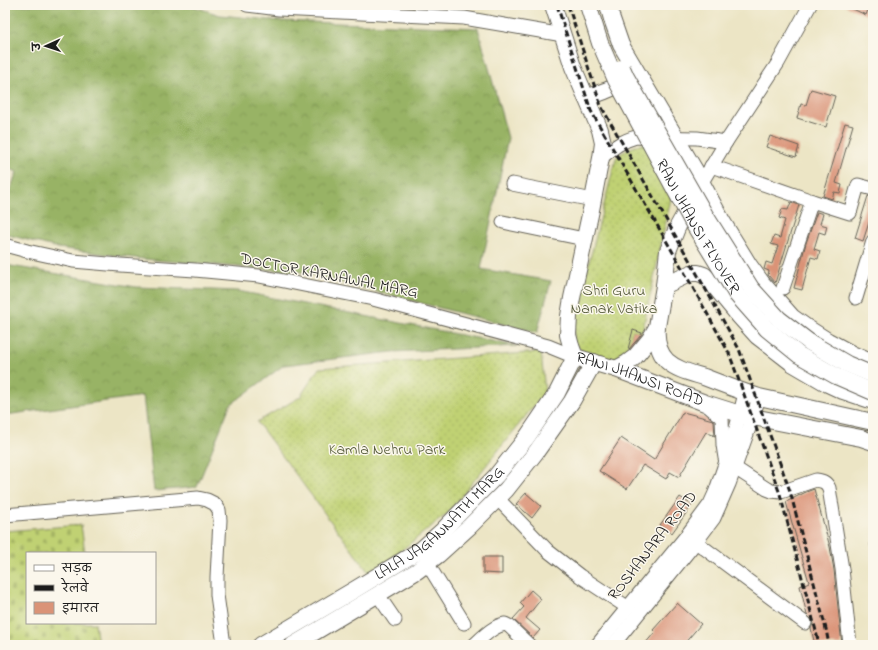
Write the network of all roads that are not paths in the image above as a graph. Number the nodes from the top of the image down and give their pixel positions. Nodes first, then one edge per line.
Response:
1 (247, 5) edge
2 (553, 5) edge
3 (588, 5) edge
4 (598, 5) edge
5 (608, 5) edge
6 (810, 5) edge
7 (291, 7) edge
8 (563, 34) junction
9 (640, 76) junction
10 (586, 98) junction
11 (676, 137) junction
12 (726, 142) junction
13 (601, 158) junction
14 (711, 166) junction
15 (702, 182) junction
16 (512, 184) dead end
17 (873, 189) edge
18 (593, 200) junction
19 (812, 201) junction
20 (503, 222) dead end
21 (584, 239) junction
22 (873, 241) edge
23 (5, 244) edge
24 (664, 286) junction
25 (783, 288) dead end
26 (856, 298) dead end
27 (657, 326) junction
28 (568, 335) junction
29 (548, 346) junction
30 (575, 356) junction
31 (594, 362) junction
32 (873, 363) edge
33 (616, 369) junction
34 (873, 375) edge
35 (873, 392) edge
36 (752, 395) junction
37 (873, 401) edge
38 (705, 403) junction
39 (746, 415) junction
40 (869, 421) edge
41 (867, 440) edge
42 (730, 466) junction
43 (498, 499) junction
44 (5, 515) edge
45 (696, 542) junction
46 (431, 554) junction
47 (378, 595) junction
48 (627, 607) junction
49 (395, 620) dead end
50 (464, 622) dead end
51 (806, 623) dead end
52 (224, 645) edge
53 (261, 645) edge
54 (293, 645) edge
55 (474, 645) edge
56 (529, 645) edge
57 (597, 645) edge
58 (613, 645) edge
59 (850, 645) edge

1 - 7 street
2 - 8 main road, RANI JHANSI ROAD
3 - 35 main road, RANI JHANSI FLYOVER, bridge
4 - 34 main road, RANI JHANSI FLYOVER, bridge
5 - 9 main road
6 - 12 street
7 - 8 street
8 - 10 main road, RANI JHANSI ROAD
9 - 10 main road
9 - 11 main road
10 - 13 main road, RANI JHANSI ROAD
11 - 12 street
11 - 13 street
11 - 15 main road
12 - 14 street
13 - 18 main road, RANI JHANSI ROAD
14 - 15 street
14 - 19 street
15 - 24 main road
15 - 32 main road
16 - 18 street
17 - 19 street
18 - 21 main road, RANI JHANSI ROAD
19 - 25 street
20 - 21 street
21 - 28 main road, RANI JHANSI ROAD
22 - 26 street
23 - 29 street, DOCTOR KARNAWAL MARG
24 - 27 main road
24 - 37 main road
27 - 33 main road
27 - 36 main road, RANI JHANSI ROAD
28 - 29 street
28 - 30 main road, RANI JHANSI ROAD
29 - 30 street, DOCTOR KARNAWAL MARG
30 - 31 main road, RANI JHANSI ROAD
30 - 46 main road, LALA JAGANNATH MARG
31 - 33 main road, RANI JHANSI ROAD
31 - 43 main road, LALA JAGANNATH MARG
33 - 38 main road, RANI JHANSI ROAD
36 - 39 street, ROSHANARA ROAD
36 - 40 main road, RANI JHANSI ROAD
38 - 39 main road, RANI JHANSI ROAD
38 - 42 street
39 - 41 main road, RANI JHANSI ROAD
39 - 42 street, ROSHANARA ROAD
42 - 45 street, ROSHANARA ROAD
42 - 48 street, ROSHANARA ROAD
42 - 59 street
43 - 46 main road, LALA JAGANNATH MARG
43 - 48 street
44 - 52 street
45 - 51 street
45 - 58 street, ROSHANARA ROAD
46 - 47 main road, LALA JAGANNATH MARG
46 - 50 street
46 - 53 main road, LALA JAGANNATH MARG
47 - 49 street
47 - 54 main road, LALA JAGANNATH MARG
48 - 57 street, ROSHANARA ROAD
55 - 56 street

